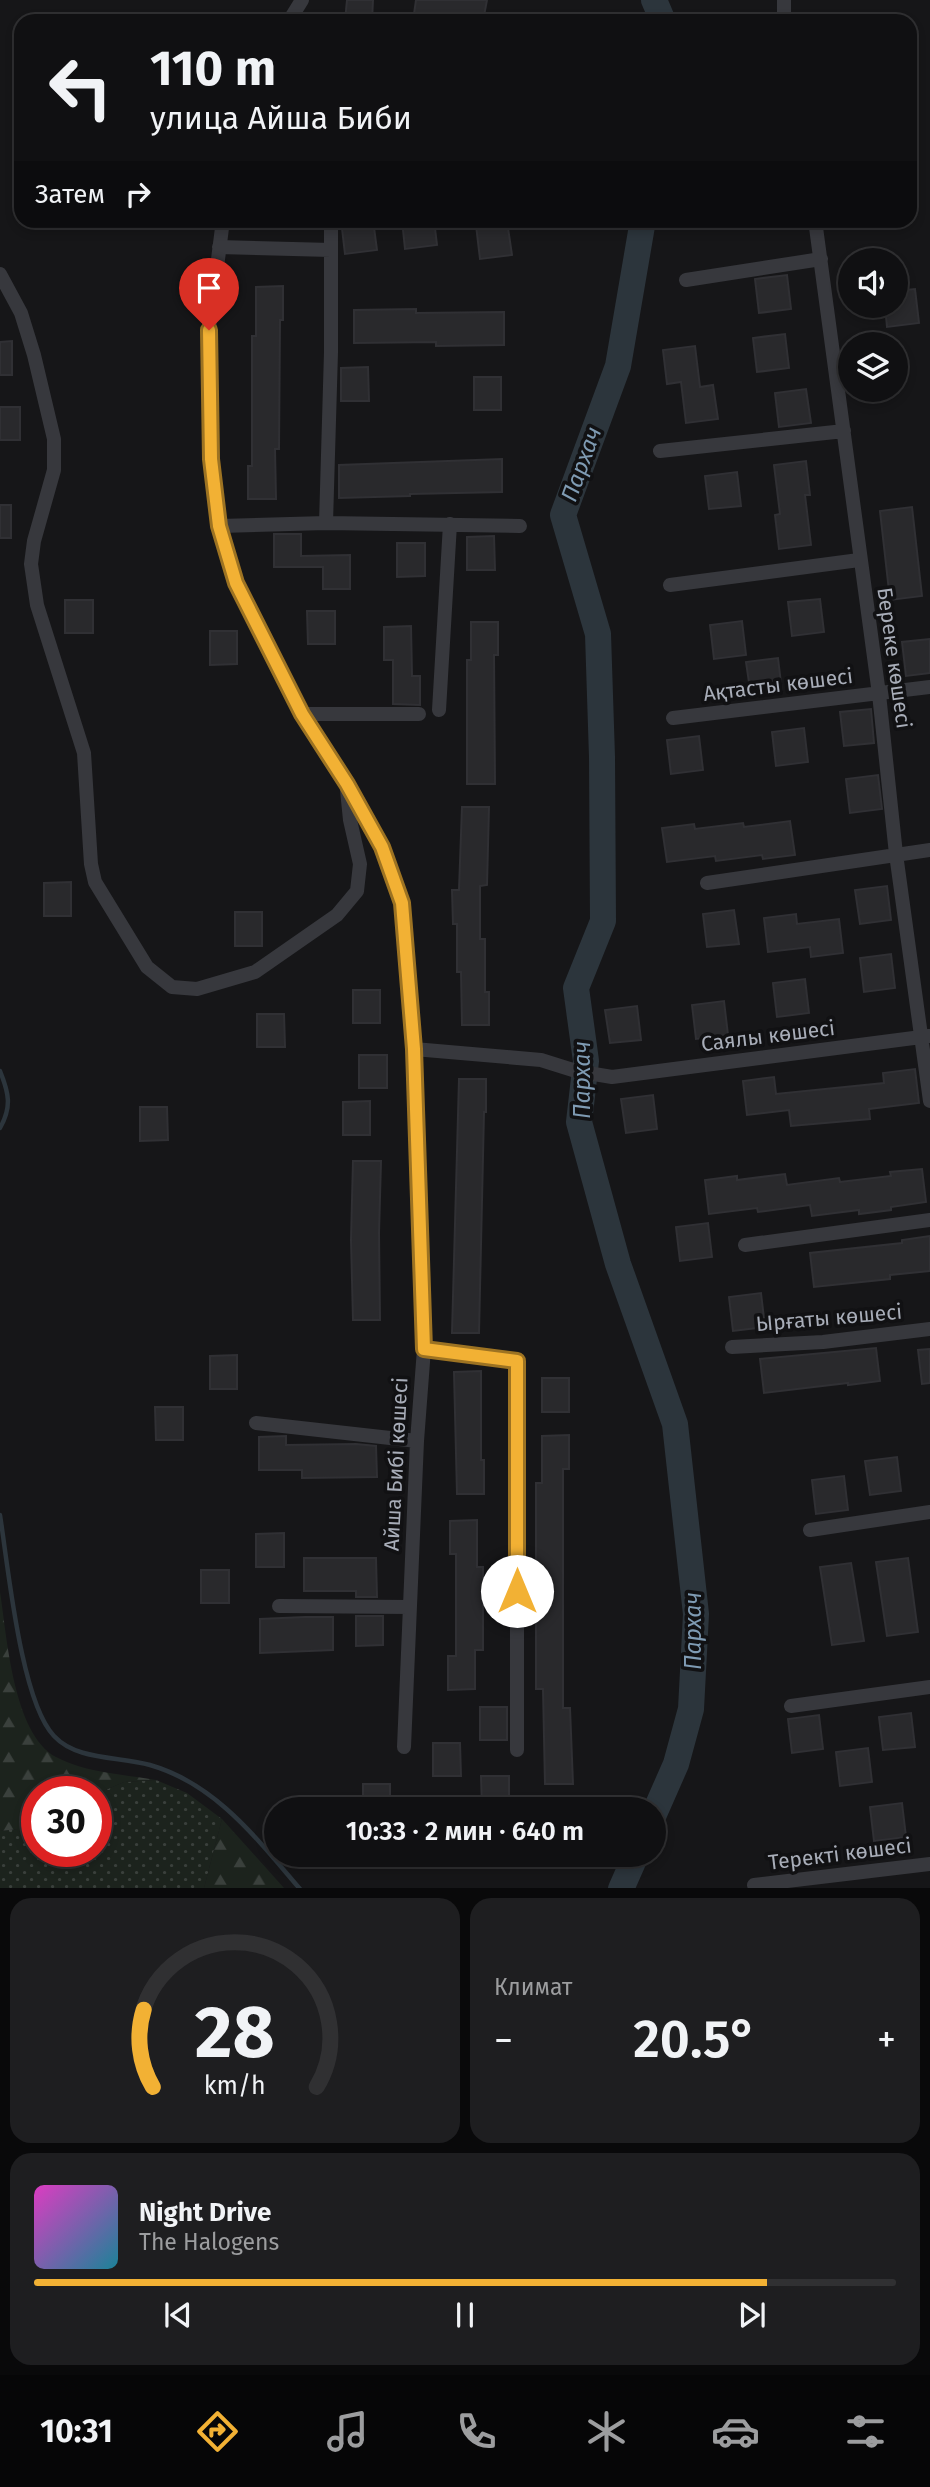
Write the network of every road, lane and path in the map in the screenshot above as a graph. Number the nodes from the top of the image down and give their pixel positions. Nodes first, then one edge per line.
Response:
1 (221, 228) edge
2 (331, 228) edge
3 (816, 228) edge
4 (219, 247) junction
5 (331, 250) junction
6 (821, 259) junction
7 (0, 274) edge
8 (686, 280) dead end
9 (844, 431) junction
10 (660, 451) dead end
11 (326, 523) junction
12 (450, 524) junction
13 (219, 526) junction
14 (520, 526) dead end
15 (859, 560) junction
16 (670, 585) dead end
17 (930, 687) edge
18 (879, 694) junction
19 (439, 710) dead end
20 (302, 714) junction
21 (419, 714) dead end
22 (673, 718) dead end
23 (347, 784) junction
24 (930, 850) edge
25 (896, 854) junction
26 (707, 883) dead end
27 (926, 1036) edge
28 (414, 1049) junction
29 (930, 1101) edge
30 (930, 1220) edge
31 (745, 1245) dead end
32 (930, 1329) edge
33 (732, 1348) dead end
34 (424, 1349) junction
35 (256, 1423) dead end
36 (417, 1441) junction
37 (930, 1512) edge
38 (810, 1530) dead end
39 (279, 1606) dead end
40 (410, 1607) junction
41 (930, 1687) edge
42 (790, 1706) dead end
43 (404, 1747) dead end
44 (517, 1750) dead end
45 (930, 1864) edge
46 (754, 1885) dead end

1 - 4 street, Айша Бибі көшесі
2 - 5 street
3 - 6 street, Береке көшесі
4 - 5 street
4 - 13 street, Айша Бибі көшесі
5 - 11 street
6 - 8 street
6 - 9 street, Береке көшесі
7 - 23 street
9 - 10 street
9 - 15 street, Береке көшесі
11 - 12 street
11 - 13 street
12 - 14 street
12 - 19 street
13 - 20 street, Айша Бибі көшесі
15 - 16 street
15 - 18 street, Береке көшесі
17 - 18 street, Ақтасты көшесі
18 - 22 street, Ақтасты көшесі
18 - 25 street, Береке көшесі
20 - 21 street
20 - 23 street, Айша Бибі көшесі
23 - 28 street, Айша Бибі көшесі
24 - 25 street
25 - 26 street
25 - 27 street, Береке көшесі
27 - 28 street, Саялы көшесі
27 - 29 street, Береке көшесі
28 - 34 street, Айша Бибі көшесі
30 - 31 street
32 - 33 street, Ырғаты көшесі
34 - 36 street, Айша Бибі көшесі
34 - 44 street
35 - 36 street
36 - 40 street, Айша Бибі көшесі
37 - 38 street
39 - 40 street
40 - 43 street, Айша Бибі көшесі
41 - 42 street
45 - 46 street, Теректі көшесі

